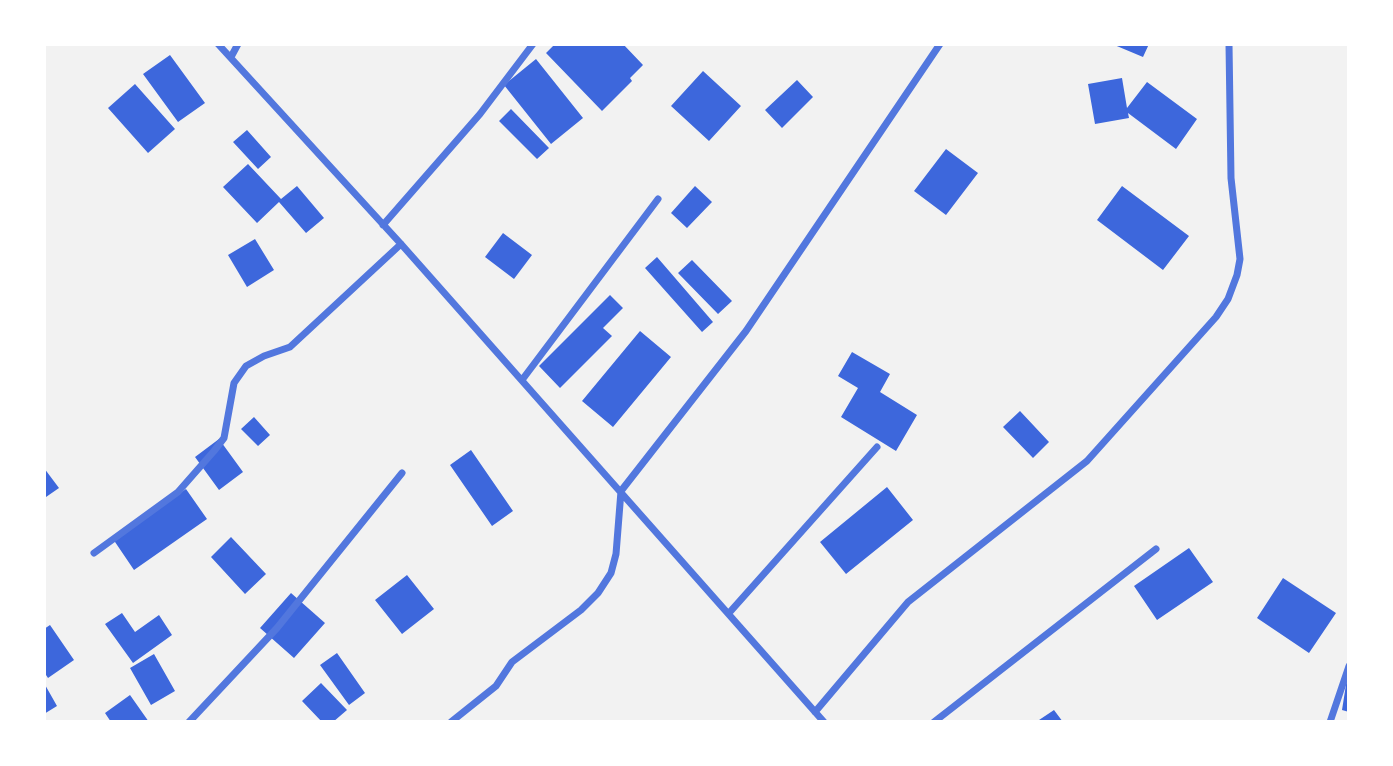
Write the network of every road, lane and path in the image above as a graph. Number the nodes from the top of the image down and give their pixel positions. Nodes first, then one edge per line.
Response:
1 (218, 44) edge
2 (239, 44) edge
3 (533, 44) edge
4 (940, 44) edge
5 (1229, 44) edge
6 (231, 57) junction
7 (659, 198) dead end
8 (383, 225) junction
9 (401, 244) junction
10 (522, 380) junction
11 (877, 447) dead end
12 (402, 473) dead end
13 (621, 491) junction
14 (1156, 549) dead end
15 (94, 554) dead end
16 (729, 613) junction
17 (1349, 666) edge
18 (815, 712) junction
19 (189, 722) edge
20 (451, 722) edge
21 (824, 722) edge
22 (934, 722) edge
23 (1330, 722) edge

1 - 6 street
2 - 6 street
3 - 8 street
4 - 13 street
5 - 18 street
6 - 8 street
7 - 10 street
8 - 9 street
9 - 10 street
9 - 15 street
10 - 13 street
11 - 16 street
12 - 19 street
13 - 16 street
13 - 20 street
14 - 22 street
16 - 18 street
17 - 23 street
18 - 21 street

